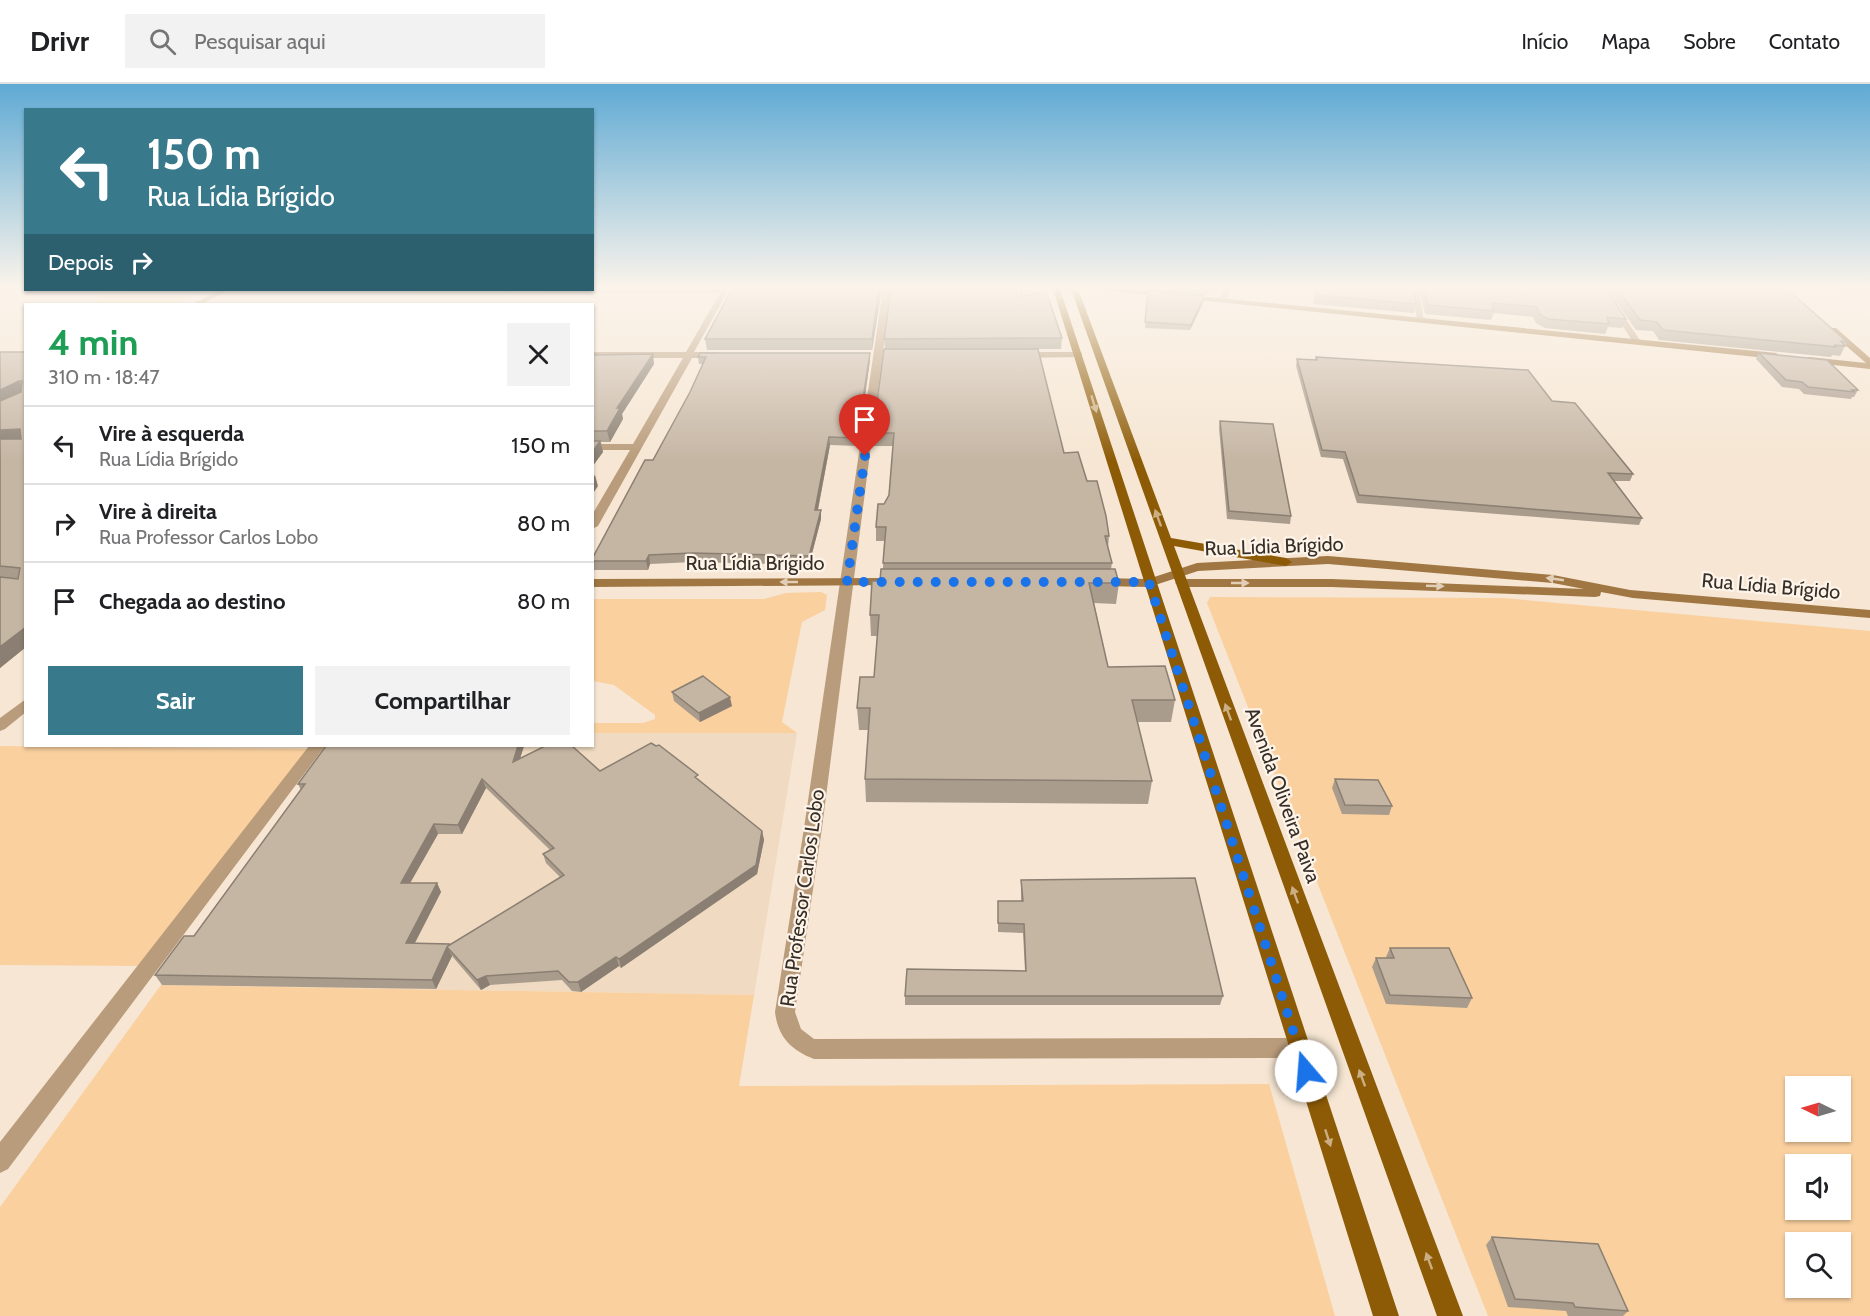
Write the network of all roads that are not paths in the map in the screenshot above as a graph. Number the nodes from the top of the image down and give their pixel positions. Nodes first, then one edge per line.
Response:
1 (695, 346) edge
2 (880, 346) edge
3 (1076, 346) edge
4 (1095, 346) edge
5 (1679, 346) edge
6 (1851, 346) edge
7 (594, 355) edge
8 (691, 355) junction
9 (726, 355) edge
10 (1005, 355) edge
11 (1079, 355) junction
12 (1788, 358) edge
13 (1800, 359) edge
14 (1870, 364) edge
15 (594, 447) edge
16 (636, 447) junction
17 (594, 522) edge
18 (1166, 541) junction
19 (1328, 560) junction
20 (1286, 562) junction
21 (1180, 578) junction
22 (847, 582) junction
23 (905, 582) edge
24 (1091, 582) edge
25 (1149, 582) junction
26 (594, 583) edge
27 (1332, 583) junction
28 (1633, 594) junction
29 (1870, 614) edge
30 (24, 706) edge
31 (0, 726) edge
32 (316, 747) edge
33 (1299, 1048) junction
34 (0, 1161) edge
35 (1386, 1316) edge
36 (1450, 1316) edge

1 - 8 street
2 - 22 street, Rua Professor Carlos Lobo
3 - 11 main road
18 -> 4 main road, Avenida Oliveira Paiva
5 - 12 street
6 - 14 street
7 - 8 street
8 - 9 street
8 - 16 street
10 - 11 street
11 -> 25 main road
13 - 14 street
15 - 16 street
16 - 17 street
18 - 20 main road
18 - 21 main road, Avenida Oliveira Paiva
19 - 20 street, Rua Lídia Brígido
19 - 27 street
28 -> 19 street, Rua Lídia Brígido
20 - 21 street, Rua Lídia Brígido
21 - 25 street, Rua Lídia Brígido
21 -> 27 street, Rua Lídia Brígido
36 -> 21 main road, Avenida Oliveira Paiva
22 - 23 street, Rua Lídia Brígido
22 -> 26 street, Rua Lídia Brígido
22 - 33 street, Rua Professor Carlos Lobo
24 - 25 street, Rua Lídia Brígido
25 - 33 main road
27 -> 28 street, Rua Lídia Brígido
28 - 29 street, Rua Lídia Brígido
30 - 31 street
32 - 34 street
33 -> 35 main road

